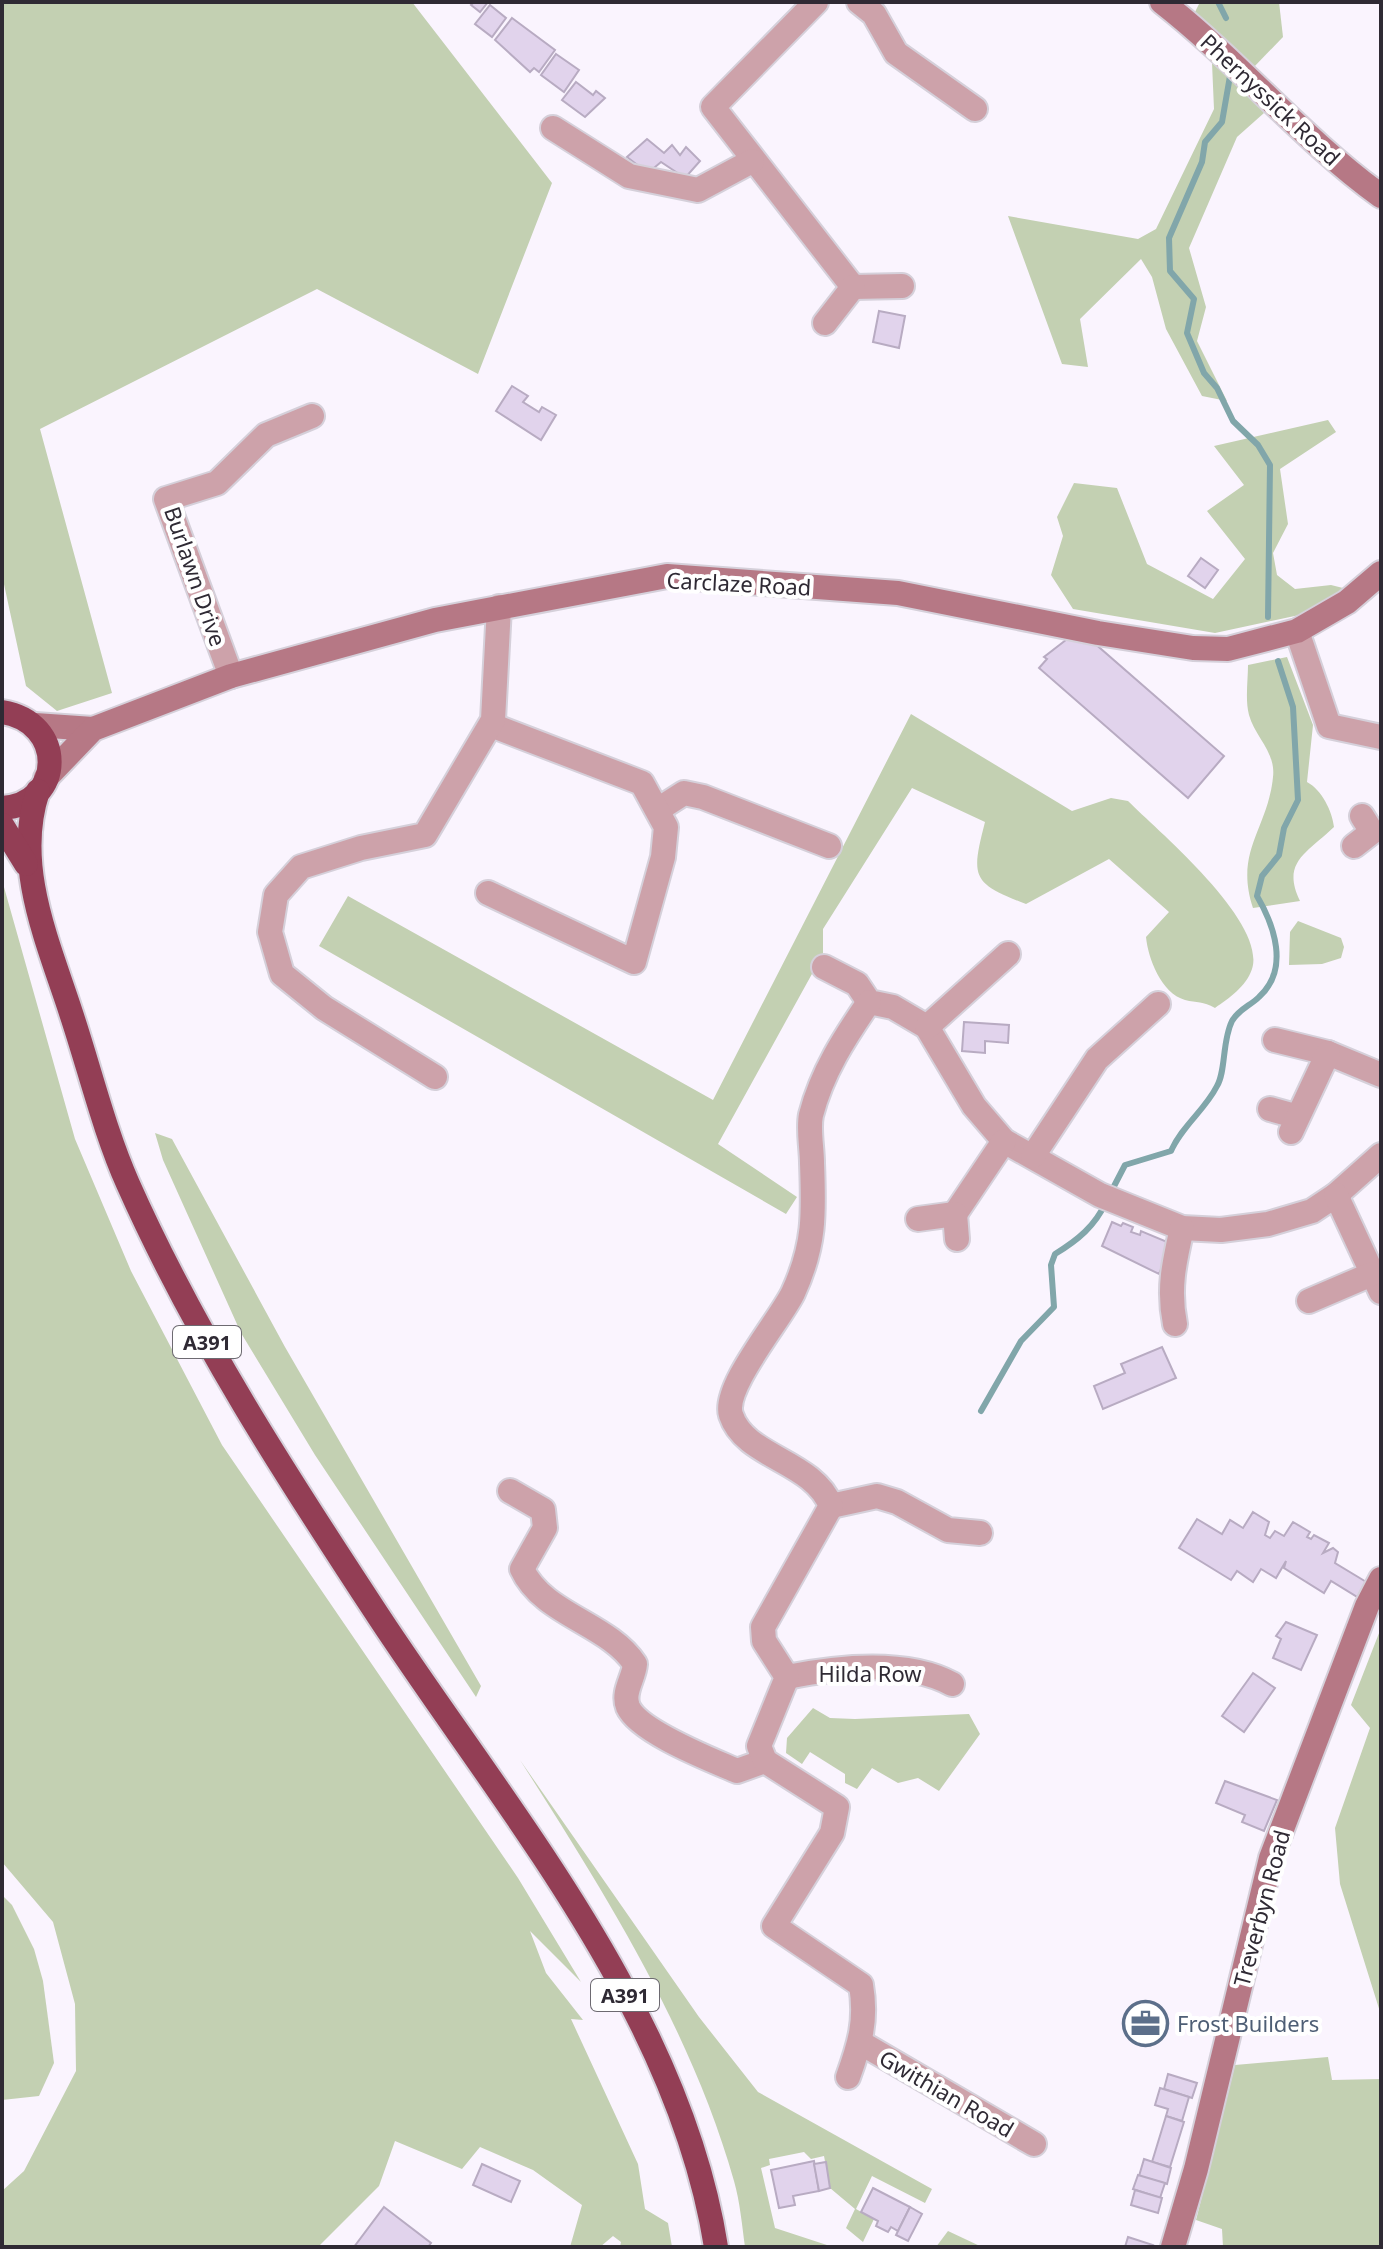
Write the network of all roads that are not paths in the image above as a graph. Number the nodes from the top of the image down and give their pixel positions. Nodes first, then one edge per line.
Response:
1 (816, 2) edge
2 (859, 2) edge
3 (1162, 2) edge
4 (975, 109) dead end
5 (553, 128) dead end
6 (752, 161) junction
7 (1381, 196) edge
8 (902, 286) dead end
9 (853, 287) junction
10 (825, 323) dead end
11 (312, 416) dead end
12 (1381, 573) edge
13 (499, 607) junction
14 (1297, 631) junction
15 (231, 676) junction
16 (14, 713) edge
17 (491, 725) junction
18 (93, 729) junction
19 (1381, 737) edge
20 (42, 785) junction
21 (2, 808) edge
22 (659, 809) junction
23 (2, 825) edge
24 (829, 846) dead end
25 (29, 870) junction
26 (488, 893) dead end
27 (1008, 954) dead end
28 (824, 967) dead end
29 (869, 1002) junction
30 (1158, 1004) dead end
31 (927, 1027) junction
32 (1275, 1040) dead end
33 (1328, 1053) junction
34 (1381, 1075) edge
35 (435, 1077) dead end
36 (1270, 1109) dead end
37 (1004, 1141) junction
38 (1381, 1155) edge
39 (1033, 1156) junction
40 (1336, 1195) junction
41 (955, 1214) junction
42 (918, 1219) dead end
43 (1182, 1228) junction
44 (957, 1239) dead end
45 (1378, 1284) edge
46 (1309, 1301) dead end
47 (1175, 1324) dead end
48 (510, 1491) dead end
49 (831, 1506) junction
50 (980, 1533) dead end
51 (1381, 1579) edge
52 (787, 1677) junction
53 (952, 1684) dead end
54 (765, 1761) junction
55 (861, 2043) junction
56 (848, 2077) dead end
57 (1034, 2144) dead end
58 (716, 2247) edge
59 (1173, 2247) edge

1 - 6 street
2 - 4 street
3 - 7 street, Phernyssick Road
5 - 6 street
6 - 9 street
8 - 9 street
9 - 10 street
11 - 15 street, Burlawn Drive
12 - 14 street, Carclaze Road
13 - 14 street, Carclaze Road
13 - 15 street, Carclaze Road
13 - 17 street
14 - 19 street
15 - 18 street, Carclaze Road
16 - 18 street, Carclaze Road
16 - 20 highway
17 - 22 street
17 - 35 street
18 - 20 street, Carclaze Road
20 - 21 highway
20 - 25 highway, A391
22 - 24 street
22 - 26 street
23 - 25 highway, A391
25 - 58 highway, A391
27 - 31 street
28 - 29 street
29 - 31 street
29 - 49 street
30 - 39 street
31 - 37 street
32 - 33 street
33 - 34 street
33 - 36 street
37 - 39 street
37 - 41 street
38 - 40 street
39 - 43 street
40 - 43 street
40 - 45 street
41 - 42 street
41 - 44 street
43 - 47 street
45 - 46 street
48 - 54 street
49 - 50 street
49 - 52 street
51 - 59 street, Treverbyn Road
52 - 53 street, Hilda Row
52 - 54 street
54 - 55 street, Gwithian Road
55 - 56 street, Gwithian Road
55 - 57 street, Gwithian Road

